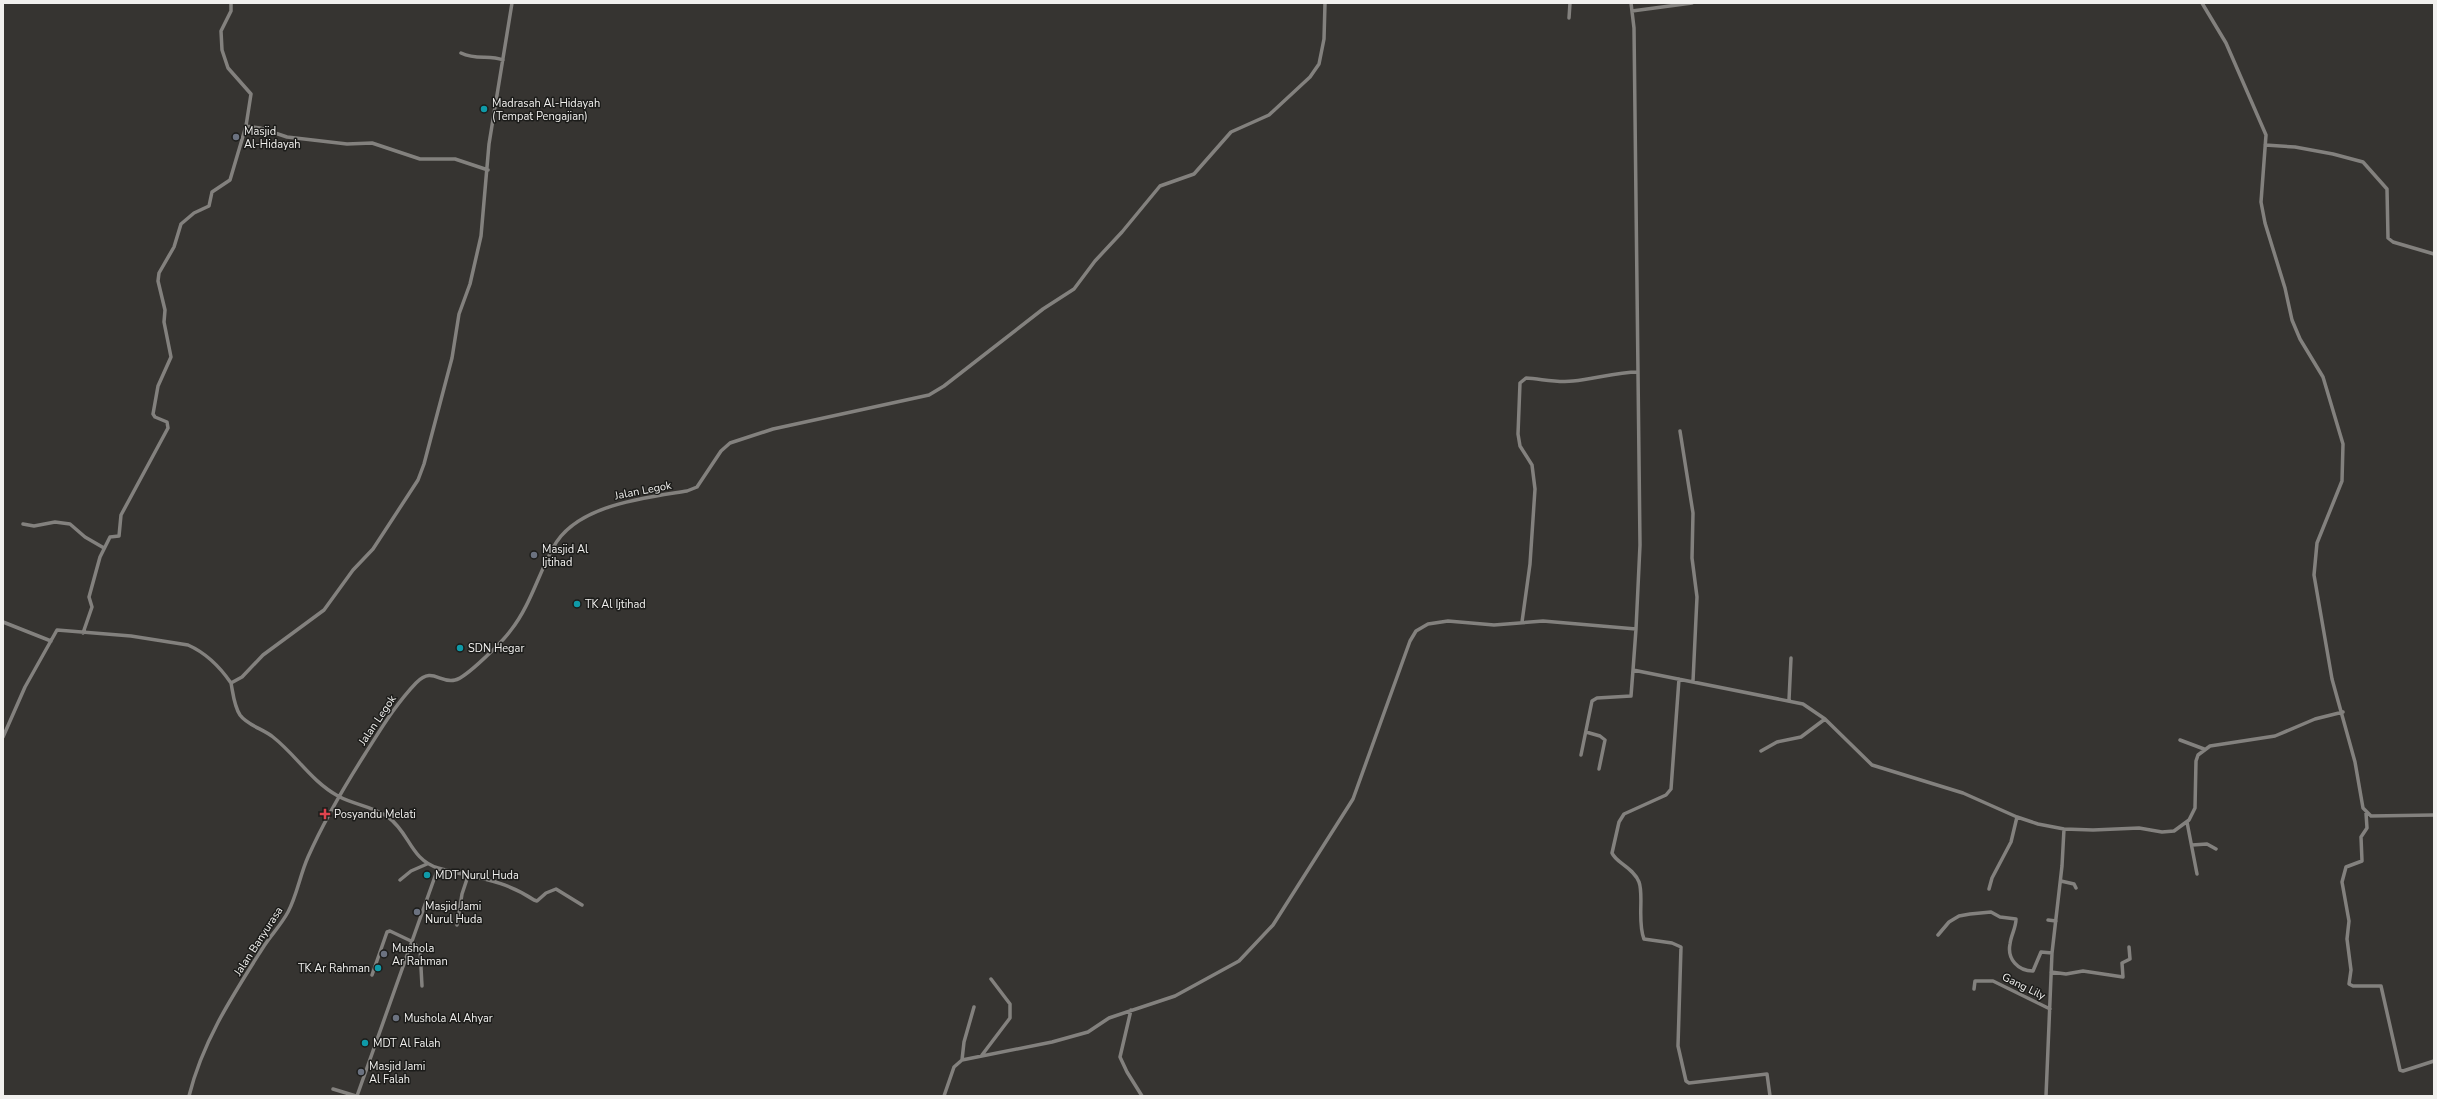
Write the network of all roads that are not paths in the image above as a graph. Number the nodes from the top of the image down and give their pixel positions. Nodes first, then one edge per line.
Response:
1 (231, 3) edge
2 (512, 3) edge
3 (1325, 3) edge
4 (1570, 3) edge
5 (1631, 3) edge
6 (1692, 3) edge
7 (2202, 3) edge
8 (1632, 11) junction
9 (1569, 18) dead end
10 (462, 53) dead end
11 (503, 60) junction
12 (246, 126) junction
13 (2265, 145) junction
14 (488, 170) junction
15 (2434, 254) edge
16 (1638, 372) junction
17 (1680, 432) dead end
18 (23, 524) dead end
19 (104, 548) junction
20 (3, 622) edge
21 (1522, 622) junction
22 (1636, 629) junction
23 (83, 633) junction
24 (51, 641) junction
25 (1791, 658) dead end
26 (1632, 670) junction
27 (1679, 679) junction
28 (1693, 681) junction
29 (231, 683) junction
30 (1788, 700) junction
31 (2343, 712) junction
32 (1825, 719) junction
33 (1586, 732) junction
34 (3, 737) edge
35 (2180, 740) dead end
36 (2204, 749) junction
37 (1761, 751) dead end
38 (1581, 756) dead end
39 (1599, 770) dead end
40 (338, 796) junction
41 (2366, 813) junction
42 (2434, 815) edge
43 (2017, 817) junction
44 (2188, 822) junction
45 (2064, 829) junction
46 (2192, 845) junction
47 (2216, 848) dead end
48 (427, 864) junction
49 (438, 868) junction
50 (2197, 874) dead end
51 (468, 876) junction
52 (400, 880) dead end
53 (2061, 881) junction
54 (2076, 888) dead end
55 (1989, 889) dead end
56 (582, 905) dead end
57 (2048, 920) dead end
58 (2056, 921) junction
59 (457, 925) dead end
60 (1938, 935) dead end
61 (411, 941) junction
62 (2129, 947) dead end
63 (2052, 953) junction
64 (2051, 972) junction
65 (372, 974) dead end
66 (991, 979) dead end
67 (422, 986) dead end
68 (1974, 989) dead end
69 (974, 1007) dead end
70 (2050, 1009) junction
71 (1131, 1010) junction
72 (982, 1055) junction
73 (962, 1060) junction
74 (2434, 1061) edge
75 (333, 1089) dead end
76 (189, 1096) edge
77 (357, 1096) edge
78 (944, 1096) edge
79 (1142, 1096) edge
80 (1770, 1096) edge
81 (2046, 1096) edge

1 - 12 street
2 - 11 street
3 - 40 street, Jalan Legok
4 - 9 street
5 - 8 street
6 - 8 street
7 - 13 street
8 - 16 street
10 - 11 street
11 - 14 street
12 - 14 street
12 - 19 street
13 - 15 street
13 - 31 street
14 - 29 street
16 - 21 street
16 - 22 street
17 - 28 street
18 - 19 street
19 - 23 street
20 - 24 street
21 - 22 street
21 - 71 street
22 - 26 street
23 - 24 street
23 - 29 street
24 - 34 street
25 - 30 street
26 - 27 street
26 - 33 street
27 - 28 street
27 - 80 street
28 - 30 street
29 - 40 street
30 - 32 street
31 - 36 street
31 - 41 street
32 - 37 street
32 - 43 street
33 - 38 street
33 - 39 street
35 - 36 street
36 - 44 street
40 - 48 street
40 - 76 street, Jalan Banyurasa
41 - 42 street
41 - 74 street
43 - 45 street
43 - 55 street
44 - 45 street
44 - 46 street
45 - 53 street
46 - 47 street
46 - 50 street
48 - 49 street
48 - 52 street
49 - 51 street
49 - 61 street
51 - 56 street
51 - 59 street
53 - 54 street
53 - 58 street
57 - 58 street
58 - 63 street
60 - 63 street
61 - 65 street
61 - 67 street
61 - 77 street
62 - 64 street
63 - 64 street
64 - 70 street
66 - 72 street
68 - 70 street, Gang Lily
69 - 73 street
70 - 81 street
71 - 72 street
71 - 79 street
72 - 73 street
73 - 78 street
75 - 77 street

